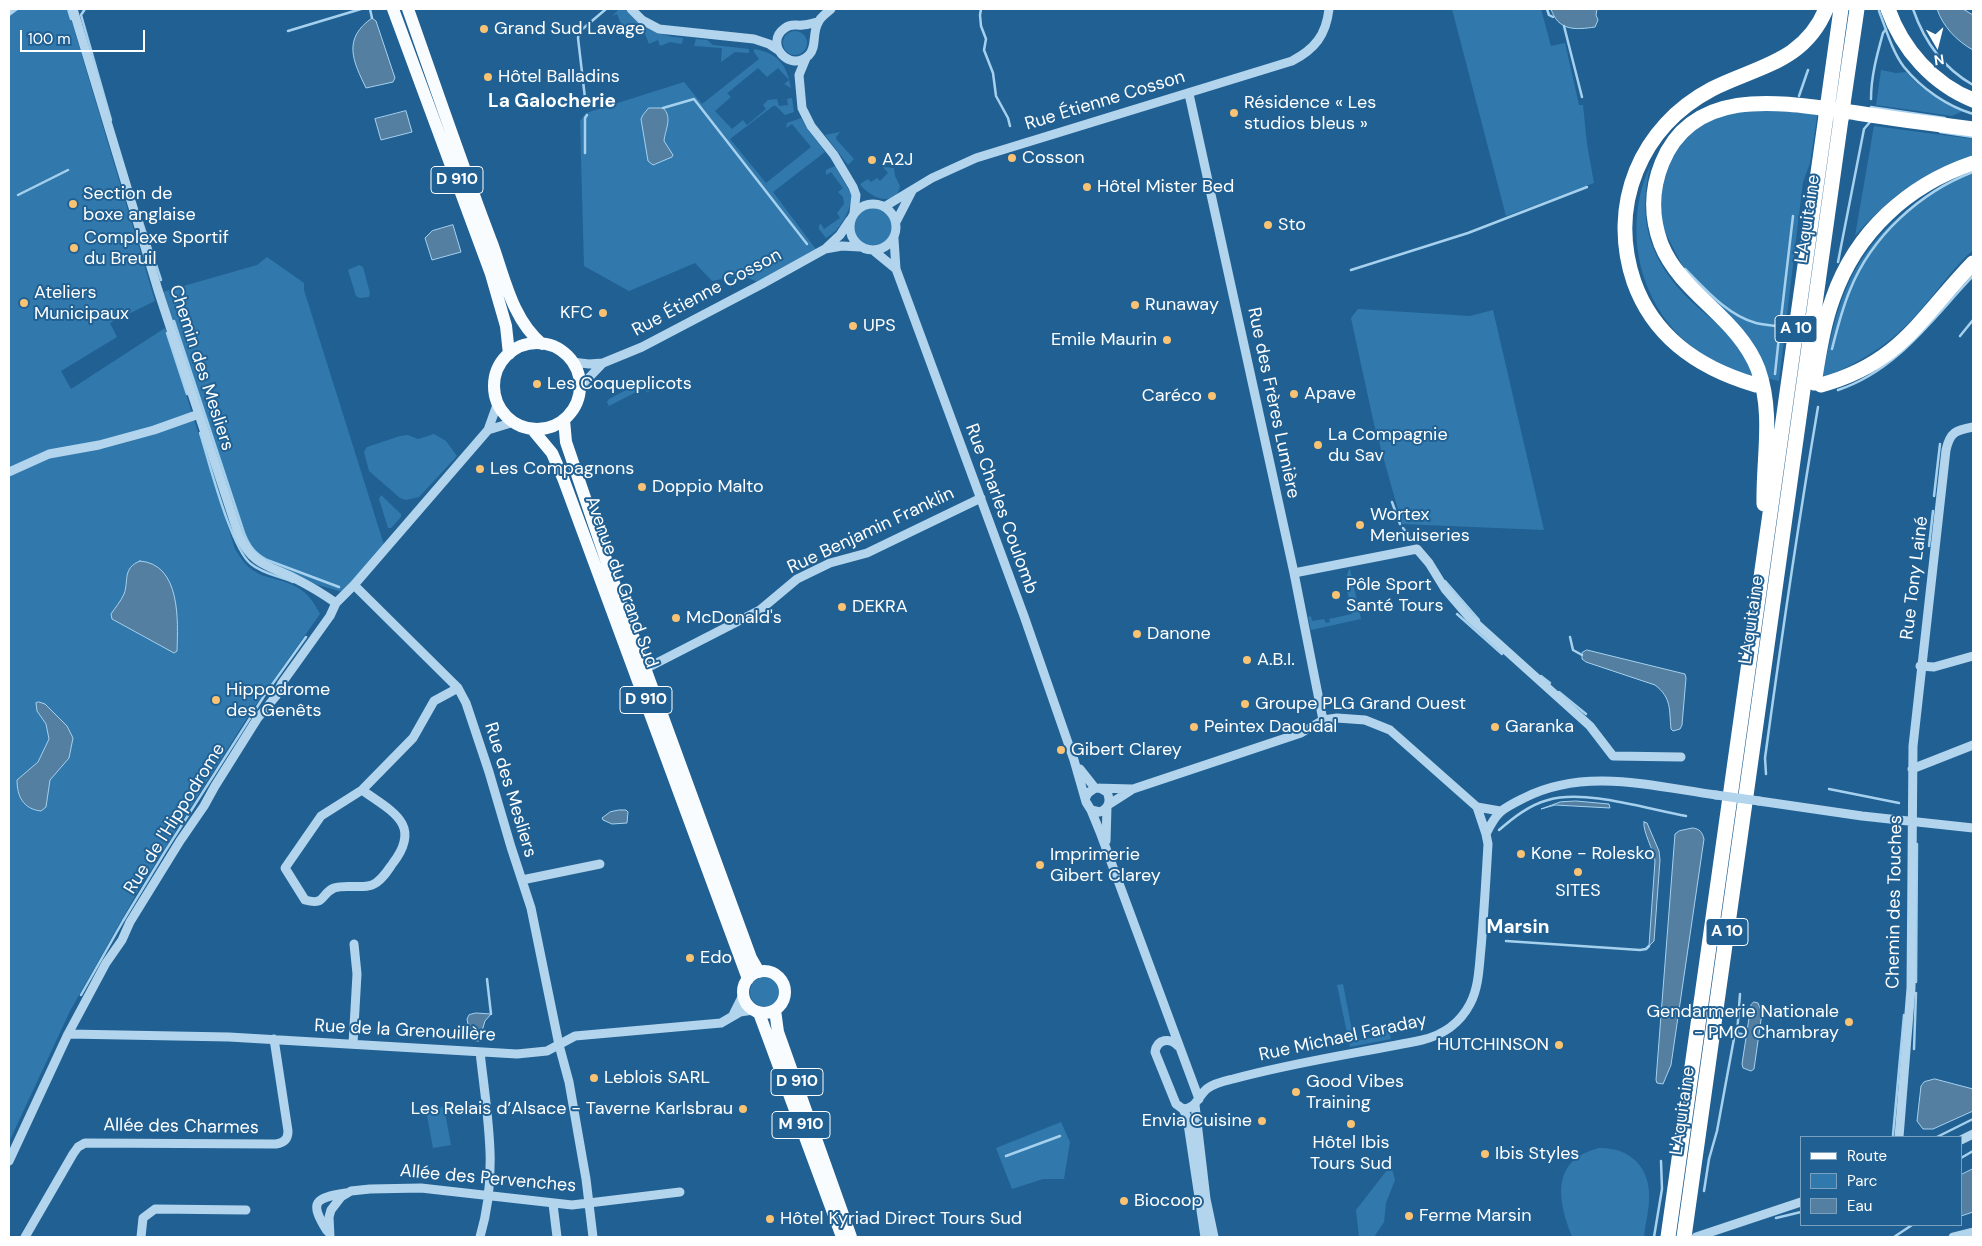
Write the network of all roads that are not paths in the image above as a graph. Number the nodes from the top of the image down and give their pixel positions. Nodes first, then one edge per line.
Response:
1 (73, 9) edge
2 (393, 9) edge
3 (408, 9) edge
4 (631, 9) edge
5 (831, 9) edge
6 (1330, 9) edge
7 (1826, 9) edge
8 (1841, 9) edge
9 (1857, 9) edge
10 (1888, 9) edge
11 (818, 22) junction
12 (802, 25) junction
13 (780, 32) junction
14 (754, 40) junction
15 (814, 40) junction
16 (778, 50) junction
17 (785, 58) junction
18 (806, 58) junction
19 (799, 83) junction
20 (1189, 94) junction
21 (1973, 100) edge
22 (1973, 129) edge
23 (1973, 163) edge
24 (850, 181) junction
25 (912, 190) junction
26 (881, 206) junction
27 (852, 217) junction
28 (896, 222) junction
29 (894, 239) junction
30 (860, 247) junction
31 (825, 249) junction
32 (874, 251) junction
33 (1973, 263) edge
34 (896, 269) junction
35 (542, 344) junction
36 (509, 354) junction
37 (572, 362) junction
38 (603, 363) junction
39 (1821, 385) dead end
40 (1768, 387) dead end
41 (580, 388) junction
42 (498, 402) junction
43 (199, 414) junction
44 (1799, 417) junction
45 (564, 420) junction
46 (514, 422) junction
47 (1973, 427) edge
48 (532, 429) junction
49 (488, 430) junction
50 (9, 472) edge
51 (981, 498) junction
52 (1766, 542) junction
53 (1294, 573) junction
54 (354, 585) junction
55 (336, 603) junction
56 (1973, 656) edge
57 (1920, 666) junction
58 (645, 669) junction
59 (458, 688) junction
60 (1323, 720) junction
61 (1973, 745) edge
62 (1680, 757) dead end
63 (1074, 760) junction
64 (1912, 769) junction
65 (1098, 788) junction
66 (1133, 789) junction
67 (362, 790) junction
68 (1086, 798) junction
69 (1108, 806) junction
70 (1477, 807) junction
71 (1091, 810) junction
72 (1500, 811) junction
73 (1912, 821) junction
74 (1973, 828) edge
75 (1486, 834) junction
76 (1106, 848) junction
77 (600, 864) dead end
78 (522, 880) junction
79 (354, 944) dead end
80 (753, 975) junction
81 (743, 995) junction
82 (775, 1010) junction
83 (756, 1012) junction
84 (733, 1015) junction
85 (1168, 1019) junction
86 (68, 1034) junction
87 (274, 1039) junction
88 (1165, 1040) junction
89 (353, 1044) junction
90 (559, 1045) junction
91 (1178, 1046) junction
92 (480, 1052) junction
93 (1197, 1102) junction
94 (1183, 1109) junction
95 (1899, 1136) edge
96 (9, 1161) edge
97 (680, 1192) dead end
98 (346, 1193) junction
99 (489, 1196) junction
100 (588, 1202) junction
101 (1800, 1202) edge
102 (553, 1204) junction
103 (246, 1210) dead end
104 (1973, 1232) edge
105 (329, 1235) edge
106 (25, 1237) edge
107 (142, 1237) edge
108 (480, 1237) edge
109 (557, 1237) edge
110 (593, 1237) edge
111 (842, 1237) edge
112 (851, 1237) edge
113 (1205, 1237) edge
114 (1214, 1237) edge
115 (1668, 1237) edge
116 (1684, 1237) edge
117 (1696, 1237) edge
118 (1953, 1237) edge

1 - 43 street, Chemin des Mesliers
2 - 36 main road, D 910
3 - 35 main road, D 910
4 - 14 street
5 - 11 street
6 - 20 street, Rue Étienne Cosson
7 - 40 highway
8 - 52 highway, L'Aquitaine / A 10
9 - 44 highway, L'Aquitaine / A 10
10 - 21 highway
11 - 12 street
11 - 15 street
12 - 13 street
12 - 15 street
13 - 14 street
13 - 16 street
14 - 16 street
15 - 18 street
16 - 17 street
17 - 18 street
17 - 19 street
18 - 19 street
19 - 24 street
20 - 25 street, Rue Étienne Cosson
20 - 53 street, Rue des Frères Lumière
22 - 52 highway
23 - 44 highway
24 - 26 street
24 - 27 street
25 - 26 street, Rue Étienne Cosson
25 - 28 street
26 - 27 street
26 - 28 street
27 - 30 street
27 - 31 street, Rue Étienne Cosson
28 - 29 street
29 - 32 street
29 - 34 street, Rue Charles Coulomb
30 - 31 street, Rue Étienne Cosson
30 - 32 street
31 - 38 street, Rue Étienne Cosson
32 - 34 street
33 - 39 highway
34 - 51 street, Rue Charles Coulomb
35 - 36 main road
35 - 37 main road
36 - 42 main road
37 - 38 street, Rue Étienne Cosson
37 - 41 main road
38 - 41 street, Rue Étienne Cosson
41 - 45 main road
42 - 46 main road
42 - 49 street, Rue de l'Hippodrome
43 - 50 street
43 - 55 street, Chemin des Mesliers
44 - 116 highway, L'Aquitaine / A 10
45 - 48 main road
45 - 58 main road, Avenue du Grand Sud / D 910
46 - 48 main road
46 - 49 street
47 - 57 street, Rue Tony Lainé
48 - 80 main road, Avenue du Grand Sud / D 910
49 - 54 street, Rue de l'Hippodrome
51 - 58 street, Rue Benjamin Franklin
51 - 63 street, Rue Charles Coulomb
52 - 115 highway, L'Aquitaine / A 10
53 - 60 street, Rue des Frères Lumière
53 - 62 street
54 - 55 street, Rue de l'Hippodrome
54 - 59 street, Rue des Mesliers
55 - 86 street, Rue de l'Hippodrome
56 - 57 street, Rue Tony Lainé
57 - 64 street, Chemin des Touches
58 - 80 main road, Avenue du Grand Sud / D 910
59 - 67 street
59 - 78 street, Rue des Mesliers
60 - 66 street
60 - 70 street
61 - 64 street
63 - 65 street, Rue Charles Coulomb
63 - 68 street, Rue Charles Coulomb
64 - 73 street, Chemin des Touches
65 - 66 street
65 - 68 street
65 - 69 street, Rue Charles Coulomb
66 - 69 street
67 - 67 street
68 - 71 street, Rue Charles Coulomb
69 - 71 street
69 - 76 street, Rue Charles Coulomb
70 - 72 street
70 - 75 street, Rue Michael Faraday
71 - 76 street, Rue Charles Coulomb
72 - 73 street, bridge
72 - 75 street
73 - 74 street
73 - 95 street, Chemin des Touches
75 - 93 street, Rue Michael Faraday
76 - 85 street, Rue Charles Coulomb
77 - 78 street
78 - 90 street, Rue des Mesliers
79 - 89 street
80 - 81 main road
80 - 82 main road
81 - 83 main road
81 - 84 street
82 - 83 main road
82 - 112 main road, D 910
83 - 84 street, Rue de la Grenouillère
83 - 111 main road, M 910
84 - 90 street, Rue de la Grenouillère
85 - 88 street, Rue Charles Coulomb
85 - 91 street, Rue Charles Coulomb
86 - 87 street, Rue de la Grenouillère
86 - 96 street, Rue de l'Hippodrome
87 - 89 street, Rue de la Grenouillère
87 - 106 street, Allée des Charmes
88 - 91 street
88 - 94 street, Rue Charles Coulomb
89 - 92 street, Rue de la Grenouillère
90 - 92 street, Rue de la Grenouillère
90 - 100 street, Rue des Mesliers
91 - 93 street, Rue Charles Coulomb
92 - 99 street
93 - 94 street
93 - 114 street, Rue Charles Coulomb
94 - 113 street, Rue Charles Coulomb
97 - 100 street, Allée des Pervenches
98 - 99 street, Allée des Pervenches
98 - 105 street
98 - 105 street, Allée des Pervenches
99 - 102 street, Allée des Pervenches
99 - 108 street
100 - 102 street, Allée des Pervenches
100 - 110 street, Rue des Mesliers
101 - 117 street
102 - 109 street
103 - 107 street
104 - 118 street

